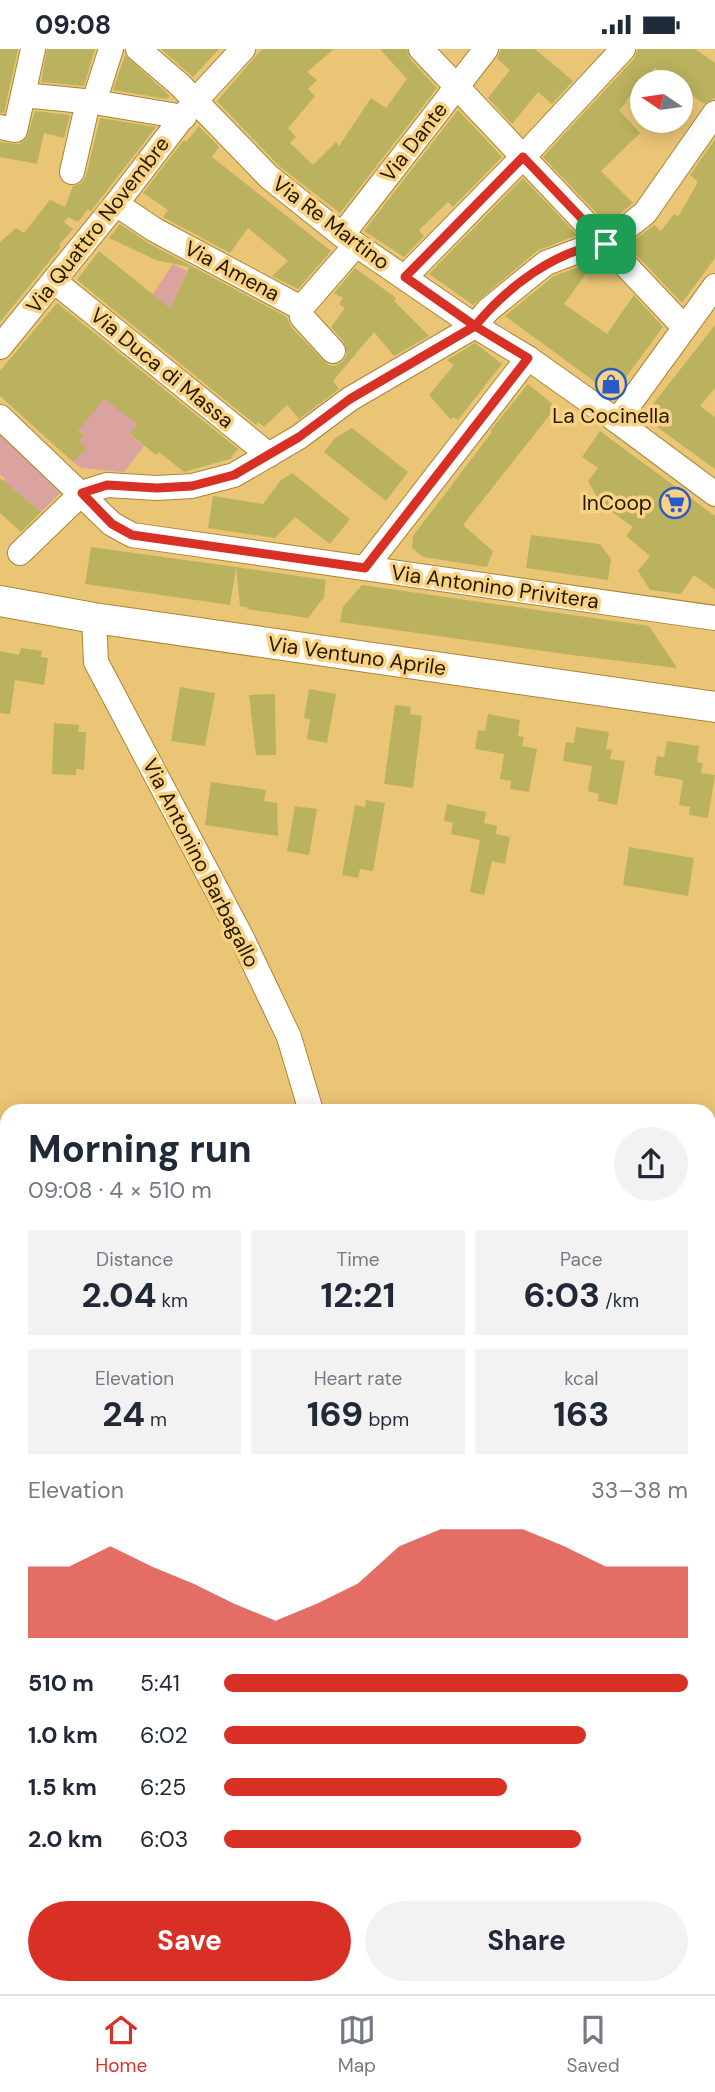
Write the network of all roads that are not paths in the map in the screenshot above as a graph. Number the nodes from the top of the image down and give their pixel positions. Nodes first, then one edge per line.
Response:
1 (33, 49) edge
2 (111, 49) edge
3 (138, 49) edge
4 (243, 49) edge
5 (421, 49) edge
6 (486, 49) edge
7 (622, 49) edge
8 (457, 87) junction
9 (23, 95) junction
10 (91, 102) junction
11 (189, 109) junction
12 (715, 113) edge
13 (0, 127) edge
14 (523, 157) junction
15 (72, 173) dead end
16 (116, 204) junction
17 (349, 240) junction
18 (606, 244) junction
19 (405, 277) junction
20 (54, 281) junction
21 (715, 285) edge
22 (300, 308) junction
23 (475, 326) junction
24 (684, 327) junction
25 (0, 347) edge
26 (333, 351) dead end
27 (528, 358) junction
28 (0, 417) edge
29 (617, 421) junction
30 (269, 455) junction
31 (82, 493) junction
32 (715, 494) edge
33 (20, 553) dead end
34 (365, 568) junction
35 (0, 601) edge
36 (94, 618) junction
37 (715, 618) edge
38 (715, 708) edge
39 (310, 1104) edge

1 - 9 street
2 - 10 street
3 - 11 street, Via Re Martino
4 - 11 street, Via Quattro Novembre
5 - 8 street
6 - 8 street, Via Dante
7 - 14 street
8 - 14 street
8 - 17 street, Via Dante
9 - 10 street
9 - 13 street
10 - 11 street
10 - 15 street
11 - 16 street, Via Quattro Novembre
11 - 17 street, Via Re Martino
12 - 18 street
14 - 18 street
14 - 19 street
16 - 20 street, Via Quattro Novembre
16 - 22 street, Via Amena
17 - 19 street, Via Re Martino
17 - 22 street, Via Dante
18 - 23 street
18 - 24 street
19 - 23 street, Via Re Martino
20 - 25 street, Via Quattro Novembre
20 - 30 street, Via Duca di Massa
21 - 24 street
22 - 26 street, Via Amena
23 - 27 street, Via Re Martino
23 - 30 street
24 - 29 street
27 - 29 street, Via Re Martino
27 - 34 street
28 - 31 street, Via Antonino Privitera
29 - 32 street, Via Re Martino
30 - 31 street
31 - 33 street
31 - 34 street, Via Antonino Privitera
34 - 37 street, Via Antonino Privitera
35 - 36 main road, Via Ventuno Aprile
36 - 38 main road, Via Ventuno Aprile
36 - 39 street, Via Antonino Barbagallo

